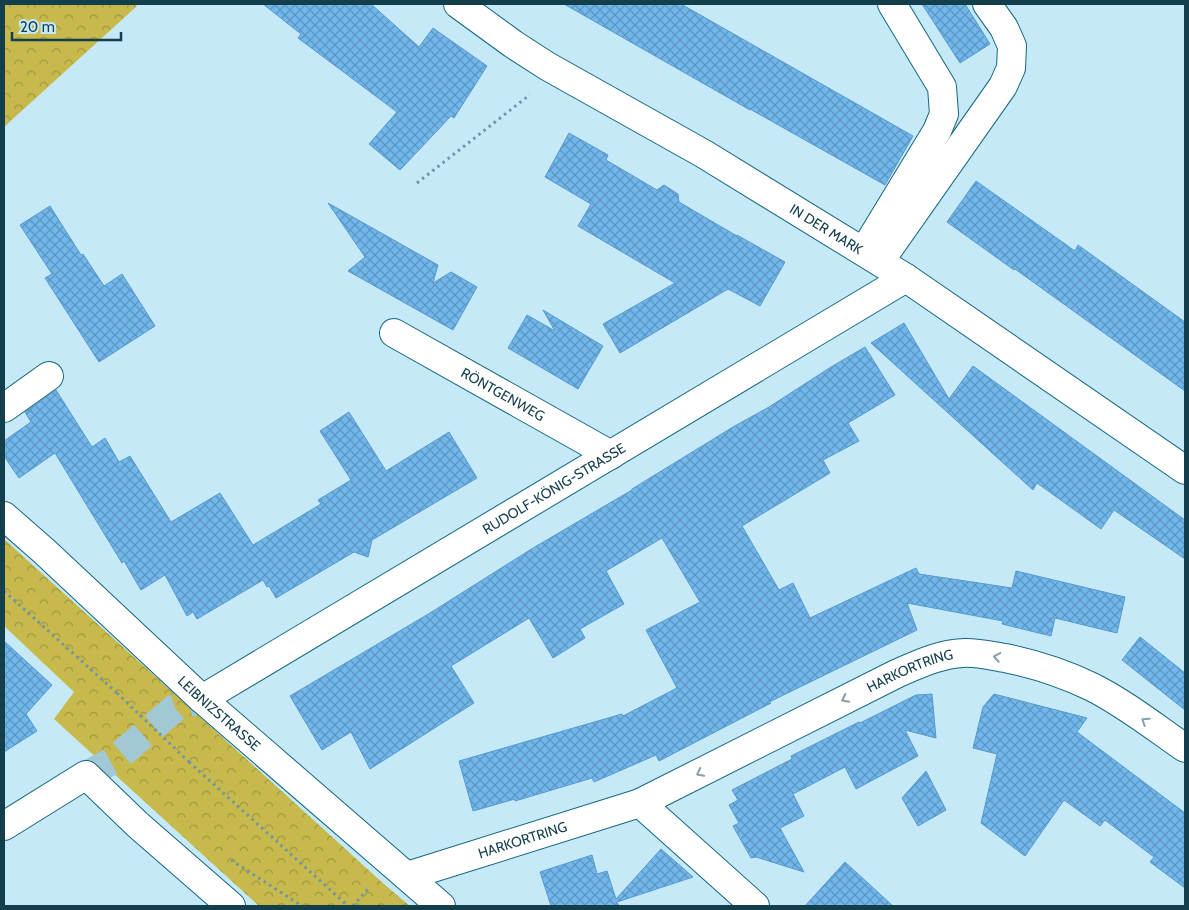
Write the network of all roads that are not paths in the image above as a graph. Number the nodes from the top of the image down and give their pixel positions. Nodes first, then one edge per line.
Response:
1 (458, 4) edge
2 (892, 4) edge
3 (987, 4) edge
4 (872, 256) junction
5 (906, 278) junction
6 (394, 333) dead end
7 (49, 376) dead end
8 (4, 408) edge
9 (611, 455) junction
10 (1185, 470) edge
11 (4, 516) edge
12 (202, 699) junction
13 (1185, 748) edge
14 (640, 803) junction
15 (4, 826) edge
16 (407, 876) junction
17 (231, 906) edge
18 (441, 906) edge
19 (756, 906) edge

1 - 4 street, IN DER MARK
2 - 4 street
3 - 4 street
4 - 5 street, IN DER MARK
5 - 9 street, RUDOLF-KÖNIG-STRASSE
5 - 10 street, IN DER MARK
6 - 9 street, RÖNTGENWEG
7 - 8 street
9 - 12 street, RUDOLF-KÖNIG-STRASSE
11 - 12 street, LEIBNIZSTRASSE
12 - 16 street, LEIBNIZSTRASSE
13 -> 14 street, HARKORTRING
14 - 16 street, HARKORTRING
14 - 19 street
15 - 17 street
16 - 18 street, LEIBNIZSTRASSE

